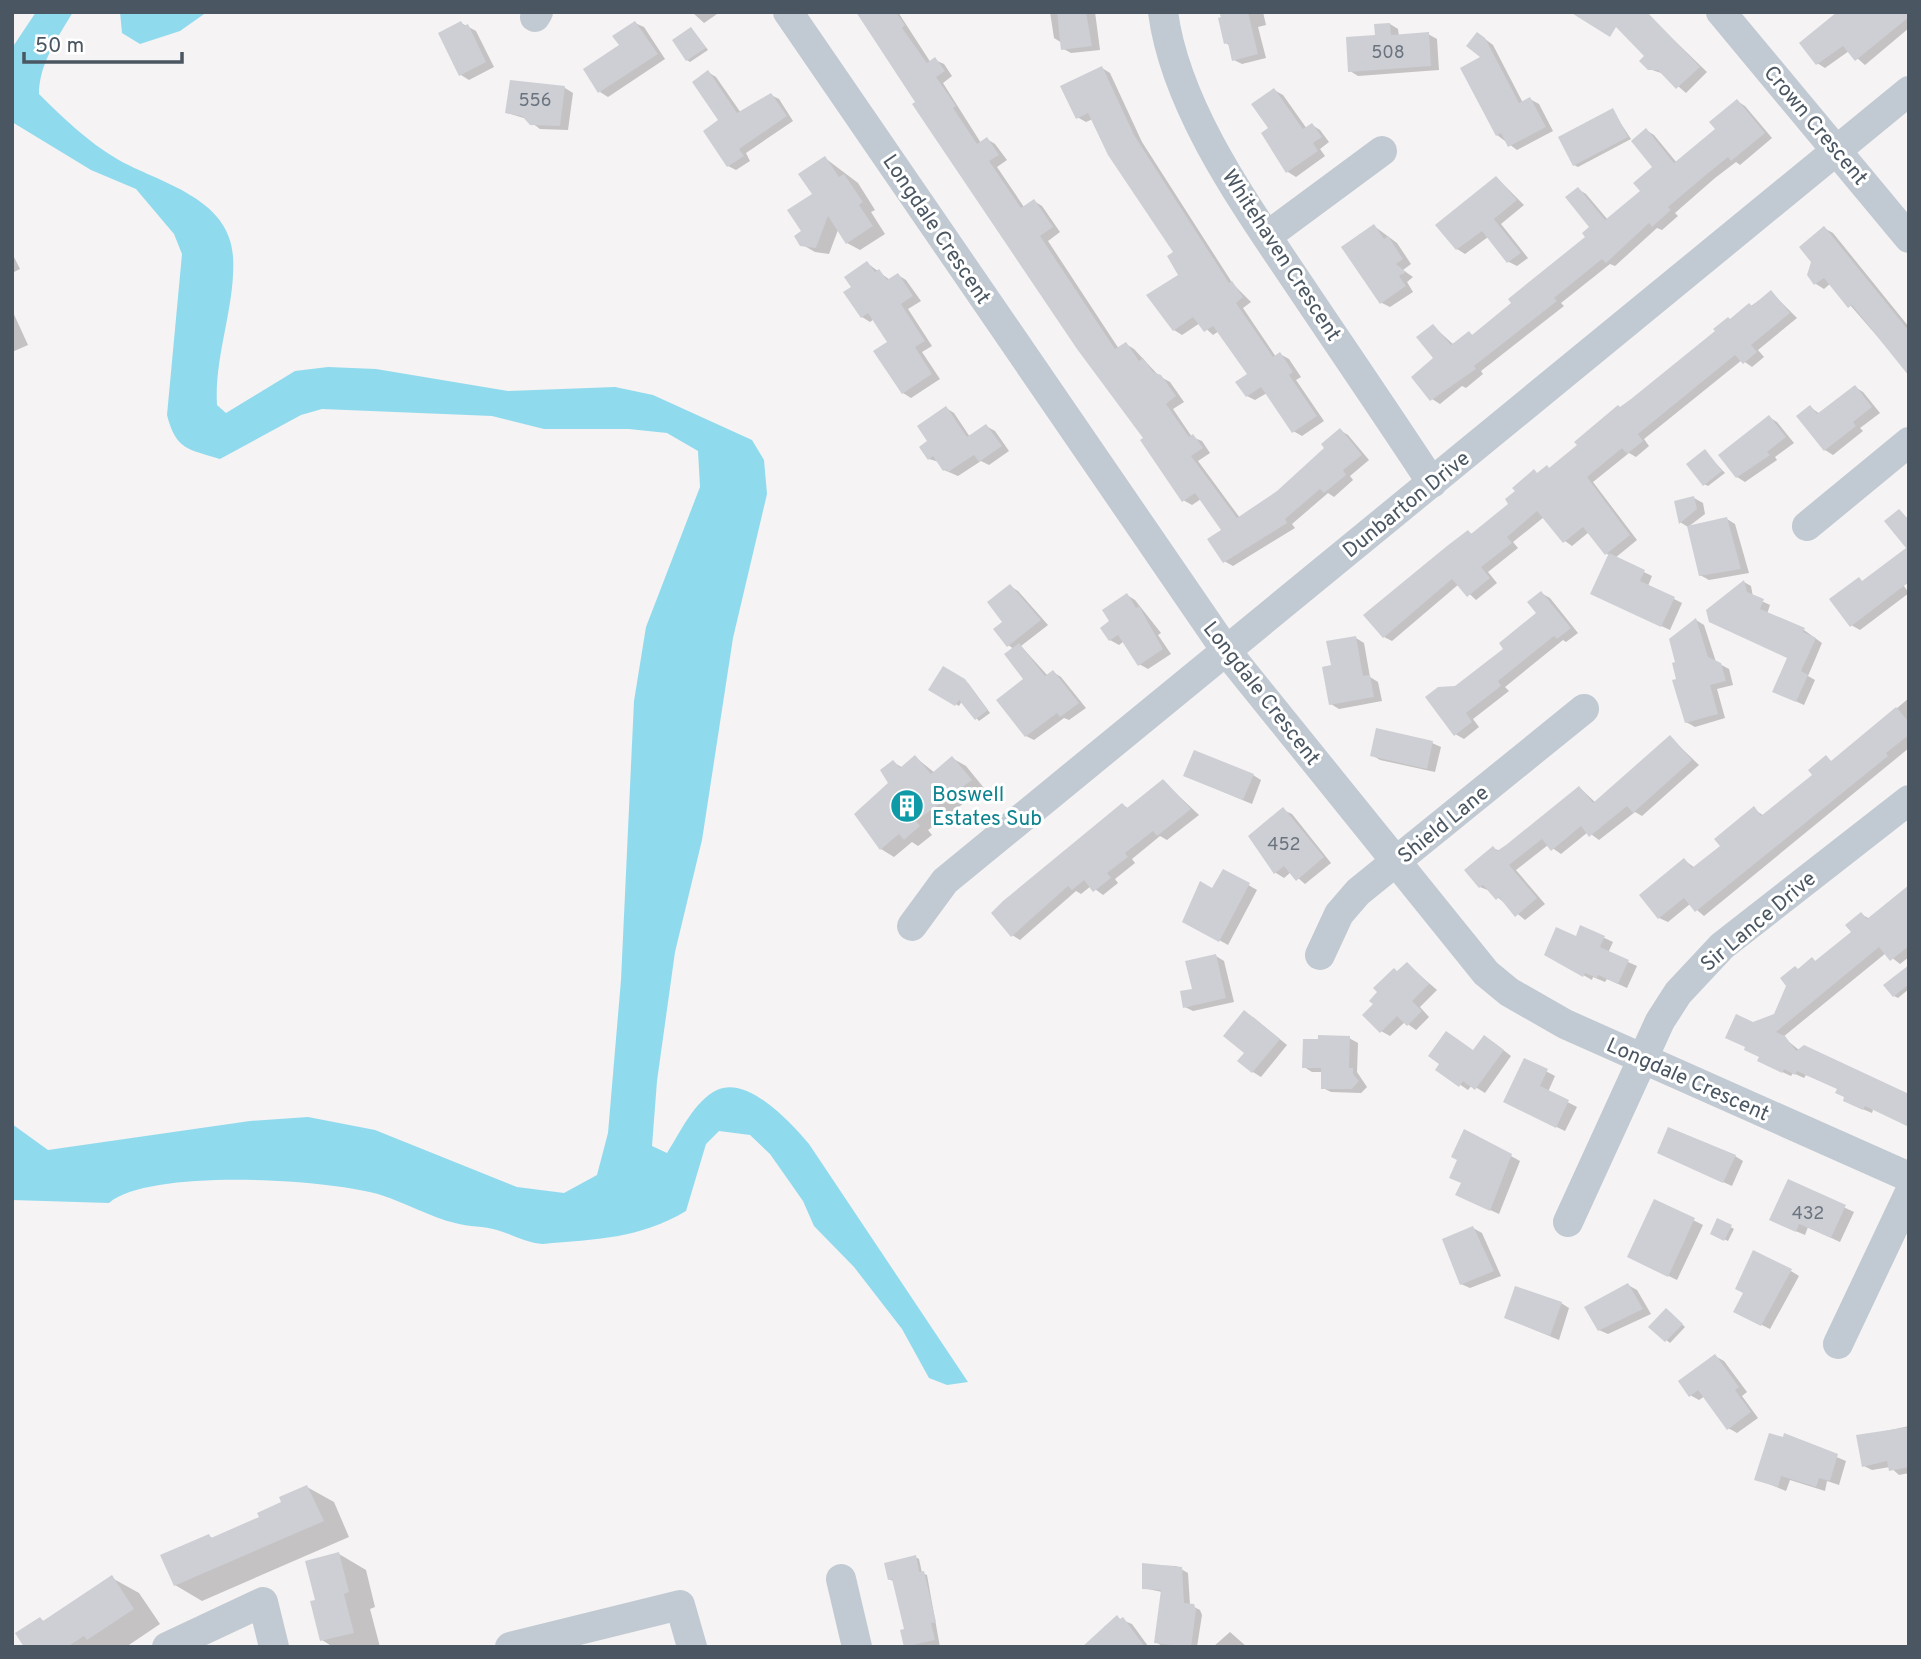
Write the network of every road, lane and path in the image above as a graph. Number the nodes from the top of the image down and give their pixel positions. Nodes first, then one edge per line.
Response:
1 (789, 12) edge
2 (1163, 12) edge
3 (1721, 12) edge
4 (1909, 91) edge
5 (1836, 150) junction
6 (1382, 151) dead end
7 (1267, 236) junction
8 (1909, 238) edge
9 (1909, 442) edge
10 (1432, 483) junction
11 (1807, 526) dead end
12 (1227, 652) junction
13 (1584, 709) dead end
14 (1909, 800) edge
15 (1395, 862) junction
16 (912, 926) dead end
17 (1320, 954) dead end
18 (1644, 1060) junction
19 (1909, 1177) edge
20 (1909, 1194) edge
21 (1568, 1222) dead end
22 (1838, 1344) dead end
23 (841, 1580) dead end
24 (167, 1647) edge
25 (274, 1647) edge
26 (510, 1647) edge
27 (692, 1647) edge
28 (857, 1647) edge

1 - 12 street, Longdale Crescent
2 - 7 street, Whitehaven Crescent
3 - 5 street, Crown Crescent
4 - 5 street, Dunbarton Drive
5 - 8 street, Crown Crescent
5 - 10 street, Dunbarton Drive
6 - 7 street
7 - 10 street, Whitehaven Crescent
9 - 11 street
10 - 12 street, Dunbarton Drive
12 - 15 street, Longdale Crescent
12 - 16 street, Dunbarton Drive
13 - 15 street, Shield Lane
14 - 18 street, Sir Lance Drive
15 - 17 street, Shield Lane
15 - 18 street, Longdale Crescent
18 - 19 street, Longdale Crescent
18 - 21 street, Sir Lance Drive
20 - 22 street
23 - 28 street
24 - 25 street
26 - 27 street

